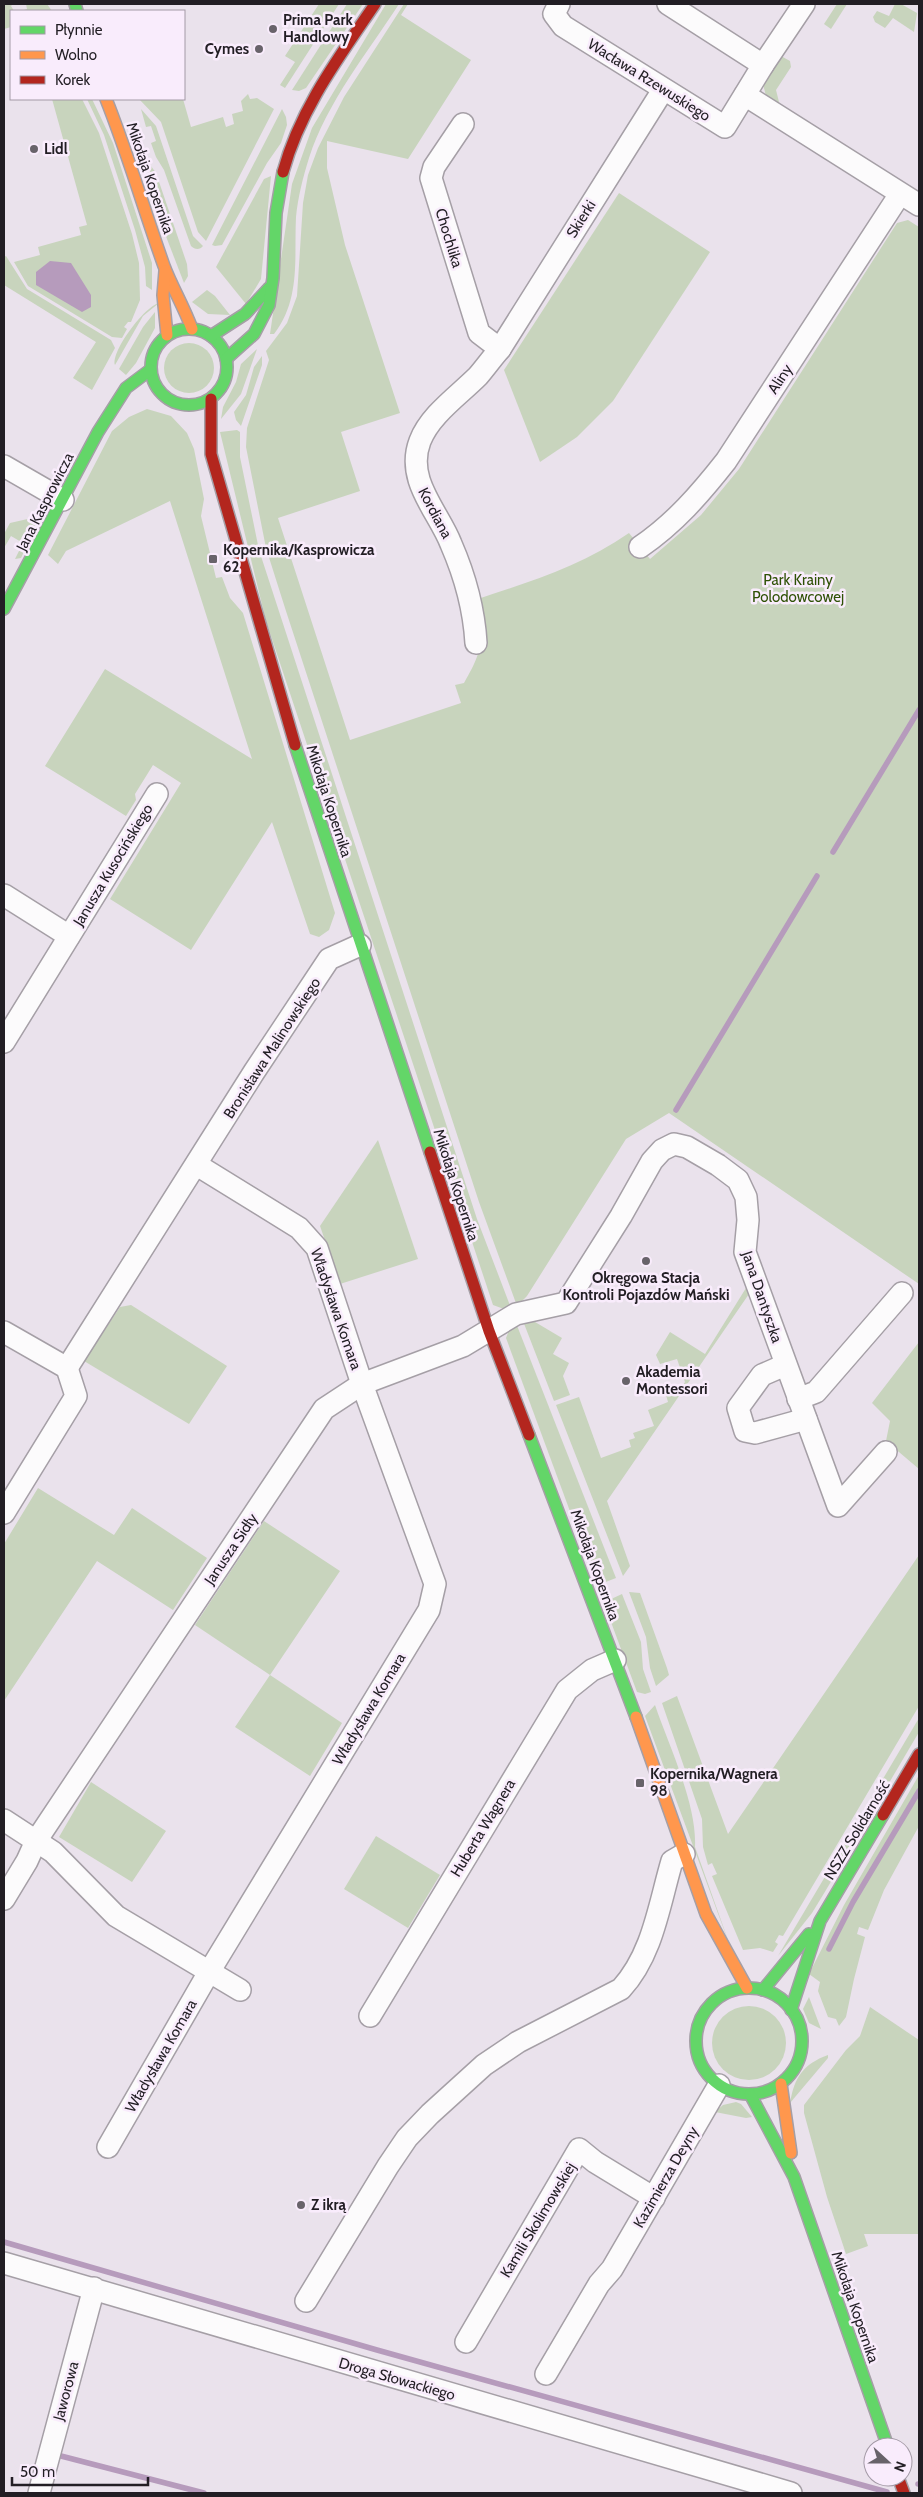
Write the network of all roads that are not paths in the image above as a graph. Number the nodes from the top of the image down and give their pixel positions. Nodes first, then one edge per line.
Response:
1 (375, 4) edge
2 (559, 4) edge
3 (668, 4) edge
4 (804, 4) edge
5 (764, 65) junction
6 (663, 90) junction
7 (745, 95) junction
8 (106, 100) edge
9 (462, 124) dead end
10 (900, 194) junction
11 (919, 205) edge
12 (165, 268) junction
13 (271, 285) junction
14 (192, 329) junction
15 (167, 335) junction
16 (211, 336) junction
17 (500, 349) junction
18 (226, 359) junction
19 (150, 370) junction
20 (211, 399) junction
21 (132, 402) dead end
22 (113, 408) junction
23 (200, 439) dead end
24 (211, 454) junction
25 (4, 466) edge
26 (63, 500) junction
27 (640, 547) dead end
28 (4, 610) edge
29 (476, 643) dead end
30 (157, 794) dead end
31 (4, 895) edge
32 (70, 936) junction
33 (360, 945) junction
34 (4, 1042) edge
35 (197, 1166) junction
36 (902, 1293) dead end
37 (489, 1331) junction
38 (4, 1332) edge
39 (785, 1365) junction
40 (67, 1368) junction
41 (362, 1384) junction
42 (798, 1399) junction
43 (806, 1419) junction
44 (886, 1452) dead end
45 (4, 1513) edge
46 (615, 1660) junction
47 (919, 1754) edge
48 (4, 1820) edge
49 (36, 1841) junction
50 (684, 1854) junction
51 (4, 1899) edge
52 (706, 1914) junction
53 (820, 1921) junction
54 (712, 1949) dead end
55 (210, 1972) junction
56 (715, 1983) dead end
57 (746, 1988) junction
58 (240, 1990) dead end
59 (763, 1990) junction
60 (716, 2000) junction
61 (792, 2010) junction
62 (370, 2016) dead end
63 (781, 2084) junction
64 (719, 2085) junction
65 (750, 2094) junction
66 (108, 2147) dead end
67 (794, 2177) junction
68 (654, 2198) junction
69 (4, 2263) edge
70 (94, 2288) junction
71 (306, 2301) dead end
72 (466, 2342) dead end
73 (546, 2374) dead end
74 (885, 2437) edge
75 (39, 2493) edge
76 (791, 2493) edge

1 - 13 street
2 - 6 street, Wacława Rzewuskiego
3 - 5 street
4 - 5 street, Wacława Rzewuskiego
5 - 7 street, Wacława Rzewuskiego
6 - 7 street, Wacława Rzewuskiego
6 - 17 street, Skierki
7 - 10 street
8 - 12 street, Mikołaja Kopernika
9 - 17 street, Chochlika
10 - 11 street
10 - 27 street, Aliny
12 - 14 street, Mikołaja Kopernika
12 - 15 street, Mikołaja Kopernika
13 - 16 street
13 - 18 street
14 - 15 street
14 - 16 street
15 - 19 street
16 - 18 street
17 - 29 street, Kordiana
18 - 20 street
19 - 20 street
19 - 22 street, Jana Kasprowicza
20 - 24 street, Mikołaja Kopernika
21 - 22 street
22 - 26 street, Jana Kasprowicza
23 - 24 street, Mikołaja Kopernika
24 - 33 street, Mikołaja Kopernika
25 - 26 street
26 - 28 street, Jana Kasprowicza
30 - 32 street, Janusza Kusocińskiego
31 - 32 street, Janusza Kusocińskiego
32 - 34 street, Janusza Kusocińskiego
33 - 35 street, Bronisława Malinowskiego
33 - 37 street, Mikołaja Kopernika
35 - 40 street, Bronisława Malinowskiego
35 - 41 street, Władysława Komara
36 - 42 street
37 - 39 street, Jana Dantyszka
37 - 41 street, Janusza Sidły
37 - 46 street, Mikołaja Kopernika
38 - 40 street
39 - 42 street, Jana Dantyszka
39 - 43 street
40 - 45 street
41 - 49 street, Janusza Sidły
41 - 55 street, Władysława Komara
42 - 43 street, Jana Dantyszka
43 - 44 street, Jana Dantyszka
46 - 50 street, Mikołaja Kopernika
46 - 62 street, Huberta Wagnera
47 - 53 street, NSZZ Solidarność
48 - 49 street
49 - 51 street, Janusza Sidły
49 - 55 street
50 - 52 street, Mikołaja Kopernika
50 - 71 street
52 - 54 street, Mikołaja Kopernika
52 - 57 street, Mikołaja Kopernika
53 - 59 street, NSZZ Solidarność
53 - 61 street, NSZZ Solidarność
55 - 58 street
55 - 66 street, Władysława Komara
56 - 60 street
57 - 59 street
57 - 60 street
59 - 61 street
60 - 64 street
61 - 63 street
63 - 65 street
63 - 67 street, Mikołaja Kopernika
64 - 65 street
64 - 68 street, Kazimierza Deyny
65 - 67 street, Mikołaja Kopernika
67 - 74 street, Mikołaja Kopernika
68 - 72 street, Kamili Skolimowskiej
68 - 73 street, Kazimierza Deyny
69 - 70 street, Droga Słowackiego
70 - 75 street, Jaworowa
70 - 76 street, Droga Słowackiego

